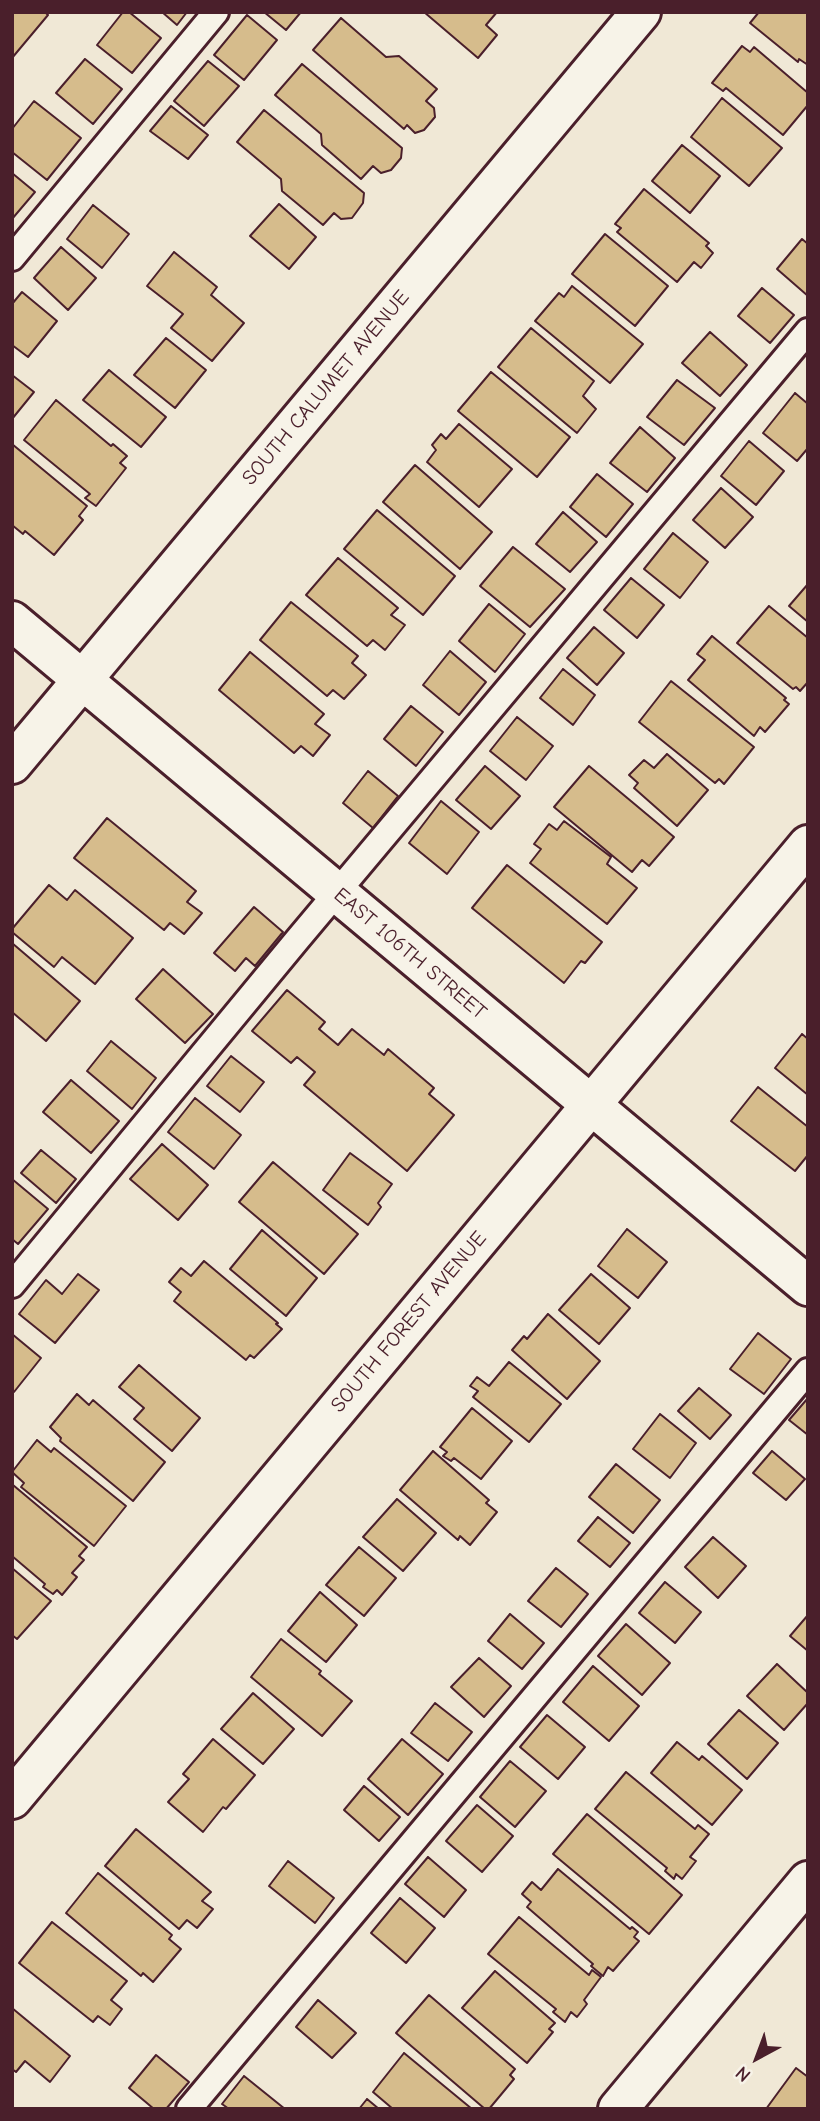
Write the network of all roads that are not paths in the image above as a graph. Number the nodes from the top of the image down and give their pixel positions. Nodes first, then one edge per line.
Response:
1 (216, 12) edge
2 (640, 12) edge
3 (12, 258) edge
4 (808, 331) edge
5 (12, 621) edge
6 (83, 680) junction
7 (12, 764) edge
8 (808, 845) edge
9 (337, 893) junction
10 (591, 1104) junction
11 (12, 1285) edge
12 (808, 1286) edge
13 (808, 1371) edge
14 (12, 1799) edge
15 (808, 1881) edge
16 (190, 2109) edge
17 (618, 2109) edge

1 - 3 lane
2 - 6 street, SOUTH CALUMET AVENUE
4 - 9 lane
5 - 6 street, EAST 106TH STREET
6 - 7 street, SOUTH CALUMET AVENUE
6 - 9 street, EAST 106TH STREET
8 - 10 street, SOUTH FOREST AVENUE
9 - 10 street, EAST 106TH STREET
9 - 11 lane
10 - 12 street, EAST 106TH STREET
10 - 14 street, SOUTH FOREST AVENUE
13 - 16 lane
15 - 17 street

